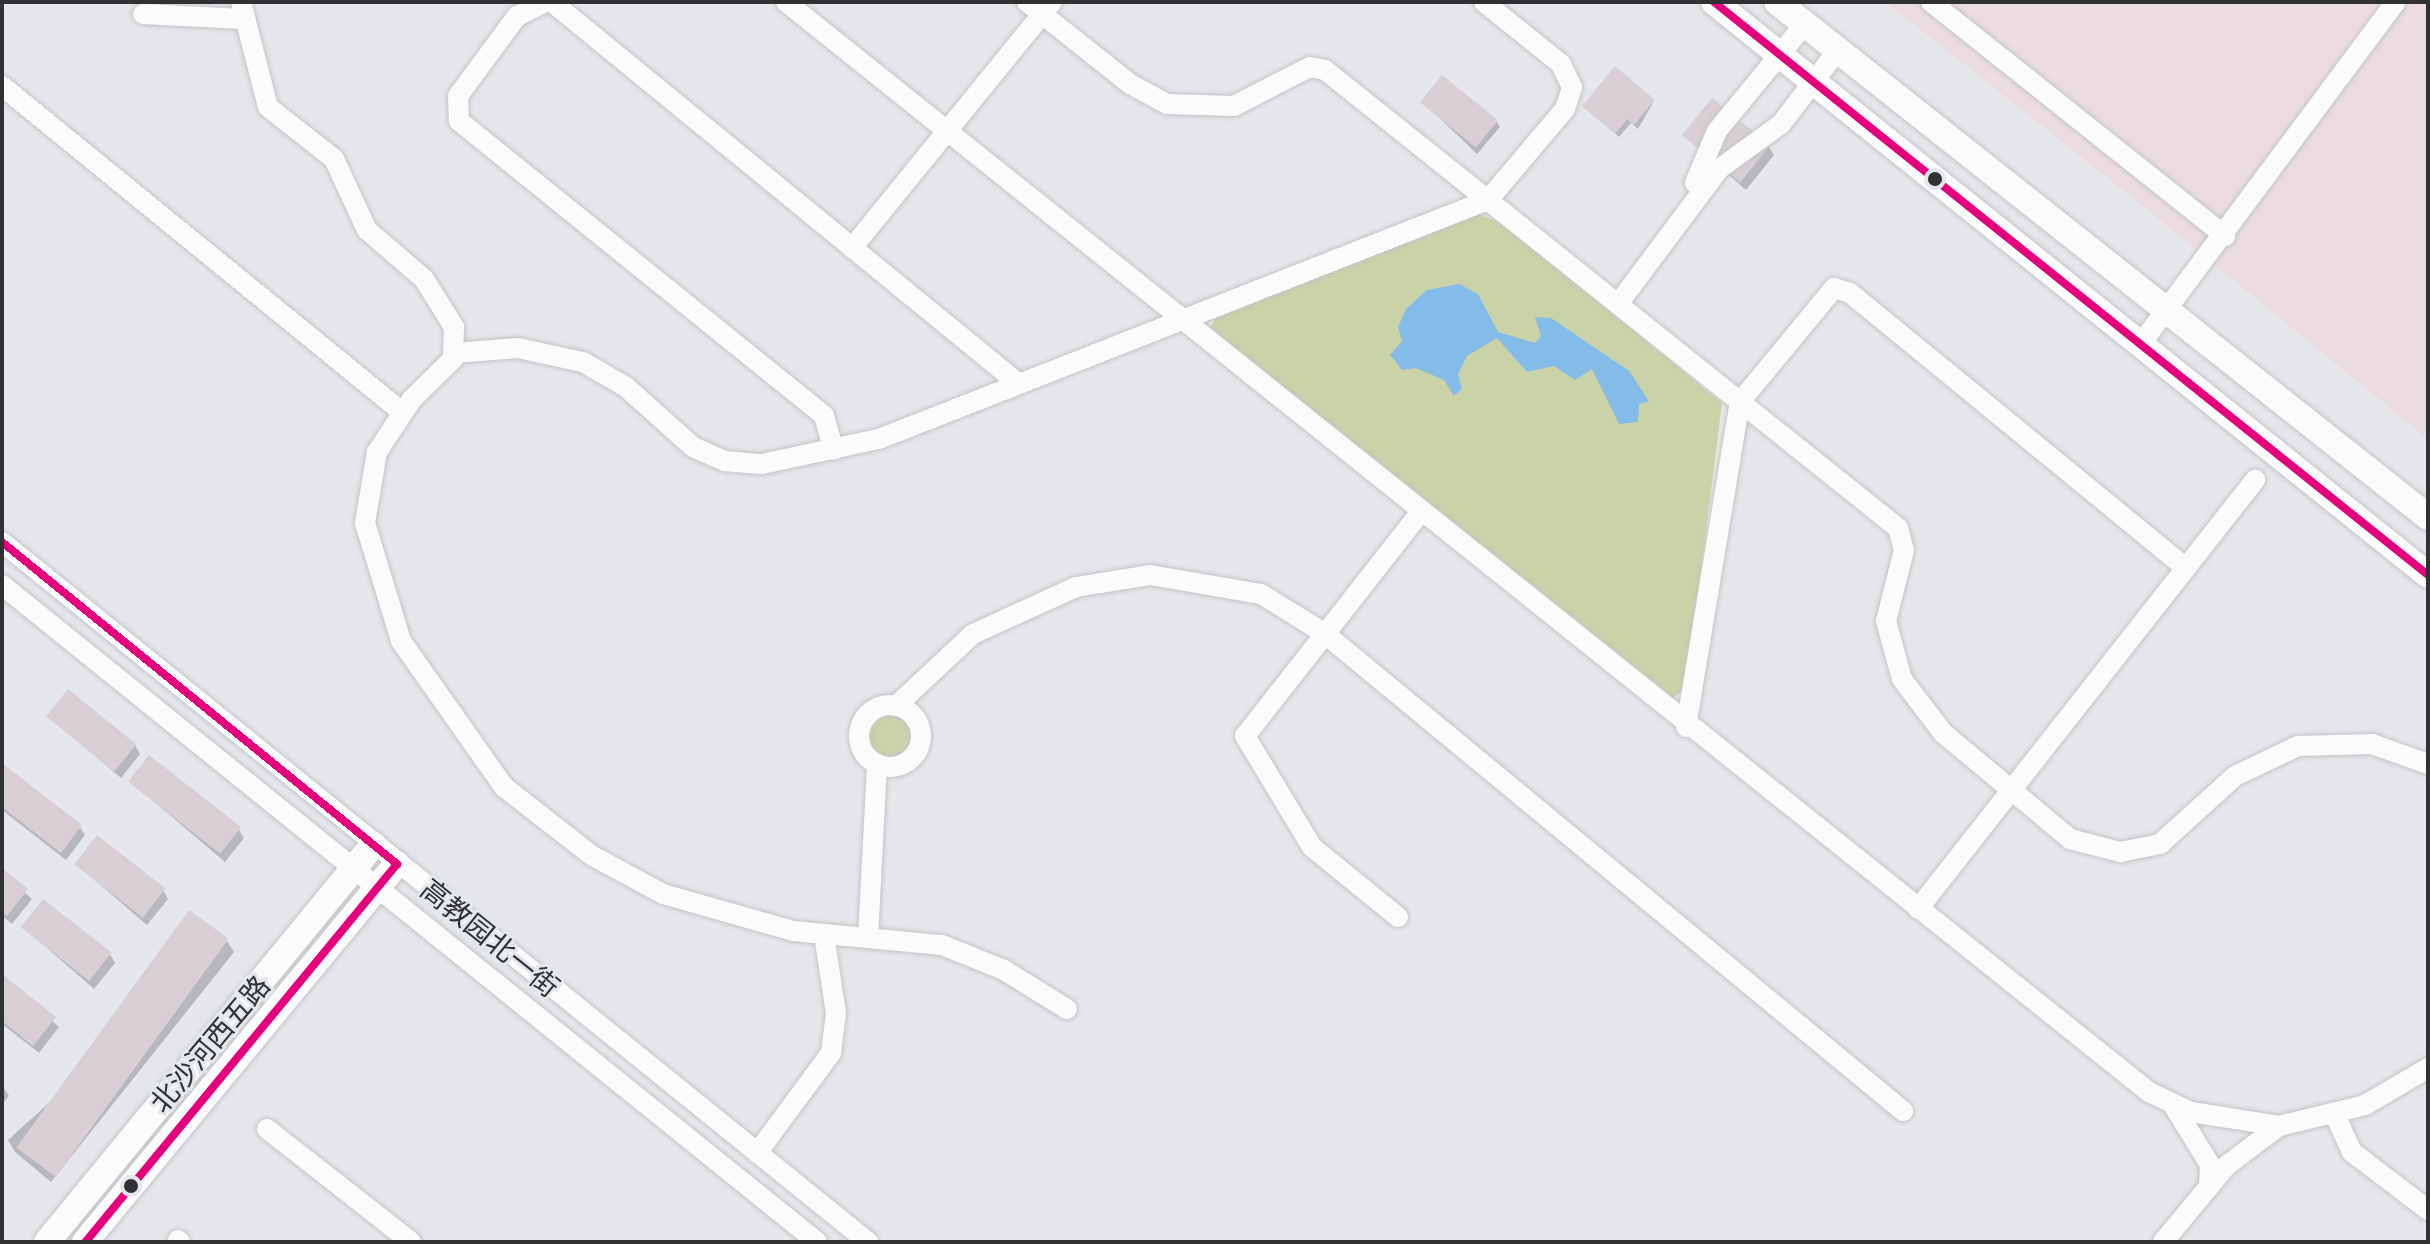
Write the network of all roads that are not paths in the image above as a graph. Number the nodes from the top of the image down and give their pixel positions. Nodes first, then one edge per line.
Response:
1 (545, 2) edge
2 (552, 2) edge
3 (786, 2) edge
4 (1484, 2) edge
5 (1714, 2) edge
6 (1777, 2) edge
7 (1931, 2) edge
8 (2396, 2) edge
9 (1040, 6) edge
10 (242, 10) edge
11 (143, 14) dead end
12 (1805, 24) junction
13 (1838, 50) junction
14 (1780, 55) junction
15 (1814, 83) junction
16 (2, 86) edge
17 (948, 131) junction
18 (1488, 200) junction
19 (2225, 236) junction
20 (852, 248) junction
21 (1613, 300) junction
22 (2168, 309) junction
23 (1180, 321) junction
24 (2140, 345) junction
25 (455, 353) junction
26 (1019, 384) junction
27 (1740, 402) junction
28 (402, 412) junction
29 (834, 450) junction
30 (2255, 480) dead end
31 (1420, 513) junction
32 (2428, 517) edge
33 (2, 542) edge
34 (2186, 568) junction
35 (2428, 575) edge
36 (2, 585) edge
37 (1324, 633) junction
38 (896, 706) junction
39 (1686, 727) junction
40 (877, 764) junction
41 (2428, 764) edge
42 (2013, 791) junction
43 (373, 845) junction
44 (397, 864) junction
45 (352, 872) junction
46 (375, 890) junction
47 (1918, 909) junction
48 (1398, 917) dead end
49 (824, 935) junction
50 (868, 937) junction
51 (1067, 1009) dead end
52 (2428, 1068) edge
53 (2175, 1108) junction
54 (1903, 1111) dead end
55 (2335, 1115) junction
56 (2279, 1126) junction
57 (267, 1129) dead end
58 (757, 1153) junction
59 (2209, 1187) junction
60 (2428, 1210) edge
61 (2175, 1239) edge
62 (47, 1242) edge
63 (85, 1242) edge
64 (411, 1242) edge
65 (817, 1242) edge
66 (868, 1242) edge

1 - 29 street
2 - 20 street
3 - 17 street
4 - 18 street
5 - 14 main road
6 - 12 main road
7 - 19 street
8 - 19 street
9 - 17 street
9 - 18 street
10 - 11 street
10 - 25 street
12 - 13 main road
12 - 14 street
13 - 15 street
13 - 22 main road
14 - 15 main road
14 - 21 street
15 - 21 street
15 - 24 main road
16 - 28 street
17 - 20 street
17 - 23 street
18 - 21 street
18 - 23 street
19 - 22 street
20 - 26 street
21 - 27 street
22 - 24 street
22 - 32 main road
23 - 26 street
23 - 31 street
24 - 35 main road
25 - 28 street
25 - 29 street
26 - 29 street
27 - 34 street
27 - 39 street
27 - 42 street
28 - 49 street
30 - 34 street
31 - 37 street
31 - 39 street
33 - 43 street, 高教园北一街
34 - 42 street
36 - 45 street, 高教园北一街
37 - 38 street
37 - 48 street
37 - 54 street
38 - 40 street
38 - 40 street
39 - 47 street
40 - 50 street
41 - 42 street
42 - 47 street
43 - 44 street, 高教园北一街
43 - 45 main road, 北沙河西五路
44 - 46 main road, 北沙河西五路
44 - 58 street, 高教园北一街
45 - 46 street, 高教园北一街
45 - 62 main road, 北沙河西五路
46 - 63 main road, 北沙河西五路
46 - 65 street, 高教园北一街
47 - 53 street
49 - 50 street
49 - 58 street
50 - 51 street
52 - 55 street
53 - 56 street
53 - 59 street
55 - 56 street
55 - 60 street
56 - 59 street
57 - 64 street
58 - 66 street, 高教园北一街
59 - 61 street

